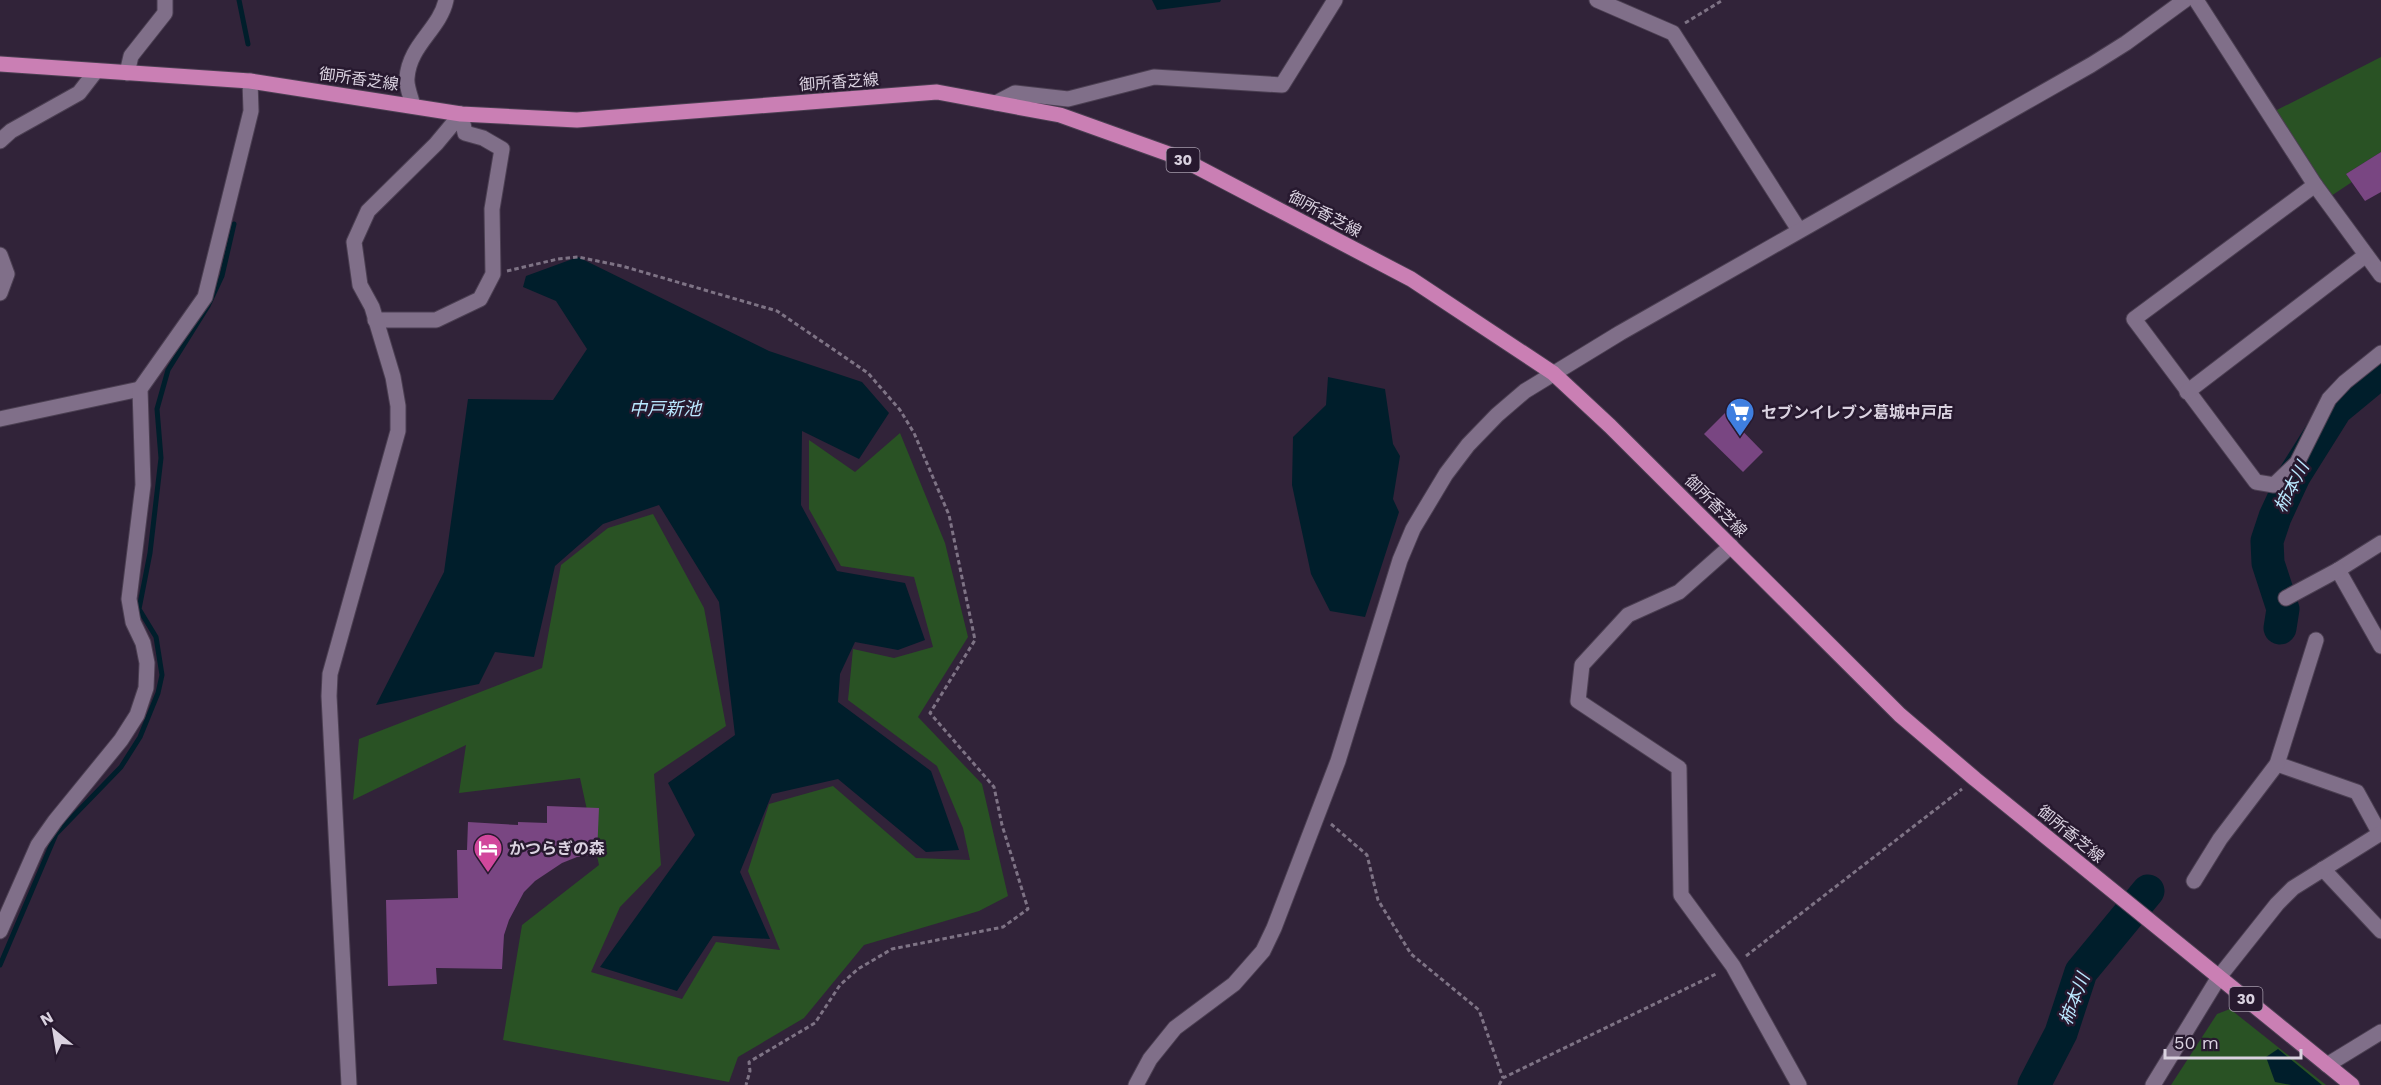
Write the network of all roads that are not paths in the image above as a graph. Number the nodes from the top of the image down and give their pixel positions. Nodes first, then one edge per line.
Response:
1 (165, 0) edge
2 (446, 0) edge
3 (1335, 0) edge
4 (1597, 0) edge
5 (2185, 0) edge
6 (2196, 0) edge
7 (0, 64) edge
8 (96, 71) junction
9 (127, 74) junction
10 (250, 81) junction
11 (1076, 97) junction
12 (996, 103) junction
13 (413, 106) junction
14 (460, 114) junction
15 (1070, 118) junction
16 (0, 141) edge
17 (2315, 185) junction
18 (1799, 230) junction
19 (0, 255) edge
20 (2366, 255) junction
21 (2381, 274) edge
22 (0, 293) edge
23 (375, 320) junction
24 (2381, 353) edge
25 (1553, 373) junction
26 (140, 388) junction
27 (2187, 392) junction
28 (0, 419) edge
29 (2381, 543) edge
30 (1731, 546) junction
31 (2338, 570) junction
32 (2286, 598) dead end
33 (2316, 640) dead end
34 (2381, 646) edge
35 (2277, 764) junction
36 (2380, 834) edge
37 (2323, 868) junction
38 (2194, 881) dead end
39 (0, 931) edge
40 (2381, 931) edge
41 (2219, 977) junction
42 (2381, 1032) edge
43 (2327, 1065) junction
44 (349, 1085) edge
45 (1136, 1085) edge
46 (1799, 1085) edge
47 (2153, 1085) edge
48 (2352, 1085) edge

1 - 9 street
2 - 13 street
3 - 11 street
4 - 18 street
5 - 18 street
6 - 17 street
7 - 8 main road, 御所香芝線 / 30
8 - 9 main road, 御所香芝線 / 30
8 - 16 street
9 - 10 main road, 御所香芝線 / 30
10 - 13 main road, 御所香芝線 / 30
10 - 26 street
11 - 12 street
11 - 15 street
12 - 14 main road, 御所香芝線 / 30
12 - 15 main road, 御所香芝線 / 30
13 - 14 main road, 御所香芝線 / 30
14 - 23 street
14 - 23 street
15 - 25 main road, 御所香芝線 / 30
17 - 20 street
17 - 27 street
18 - 25 street
19 - 22 street
20 - 21 street
20 - 27 street
23 - 44 street
24 - 27 street
25 - 30 main road, 御所香芝線 / 30
25 - 45 street
26 - 28 street
26 - 39 street
29 - 31 street
30 - 41 main road, 御所香芝線 / 30
30 - 46 street
31 - 32 street
31 - 34 street
33 - 35 street
35 - 36 street
35 - 38 street
36 - 37 street
37 - 40 street
37 - 41 street
41 - 43 main road, 御所香芝線 / 30
41 - 47 street
42 - 43 street
43 - 48 main road, 御所香芝線 / 30

